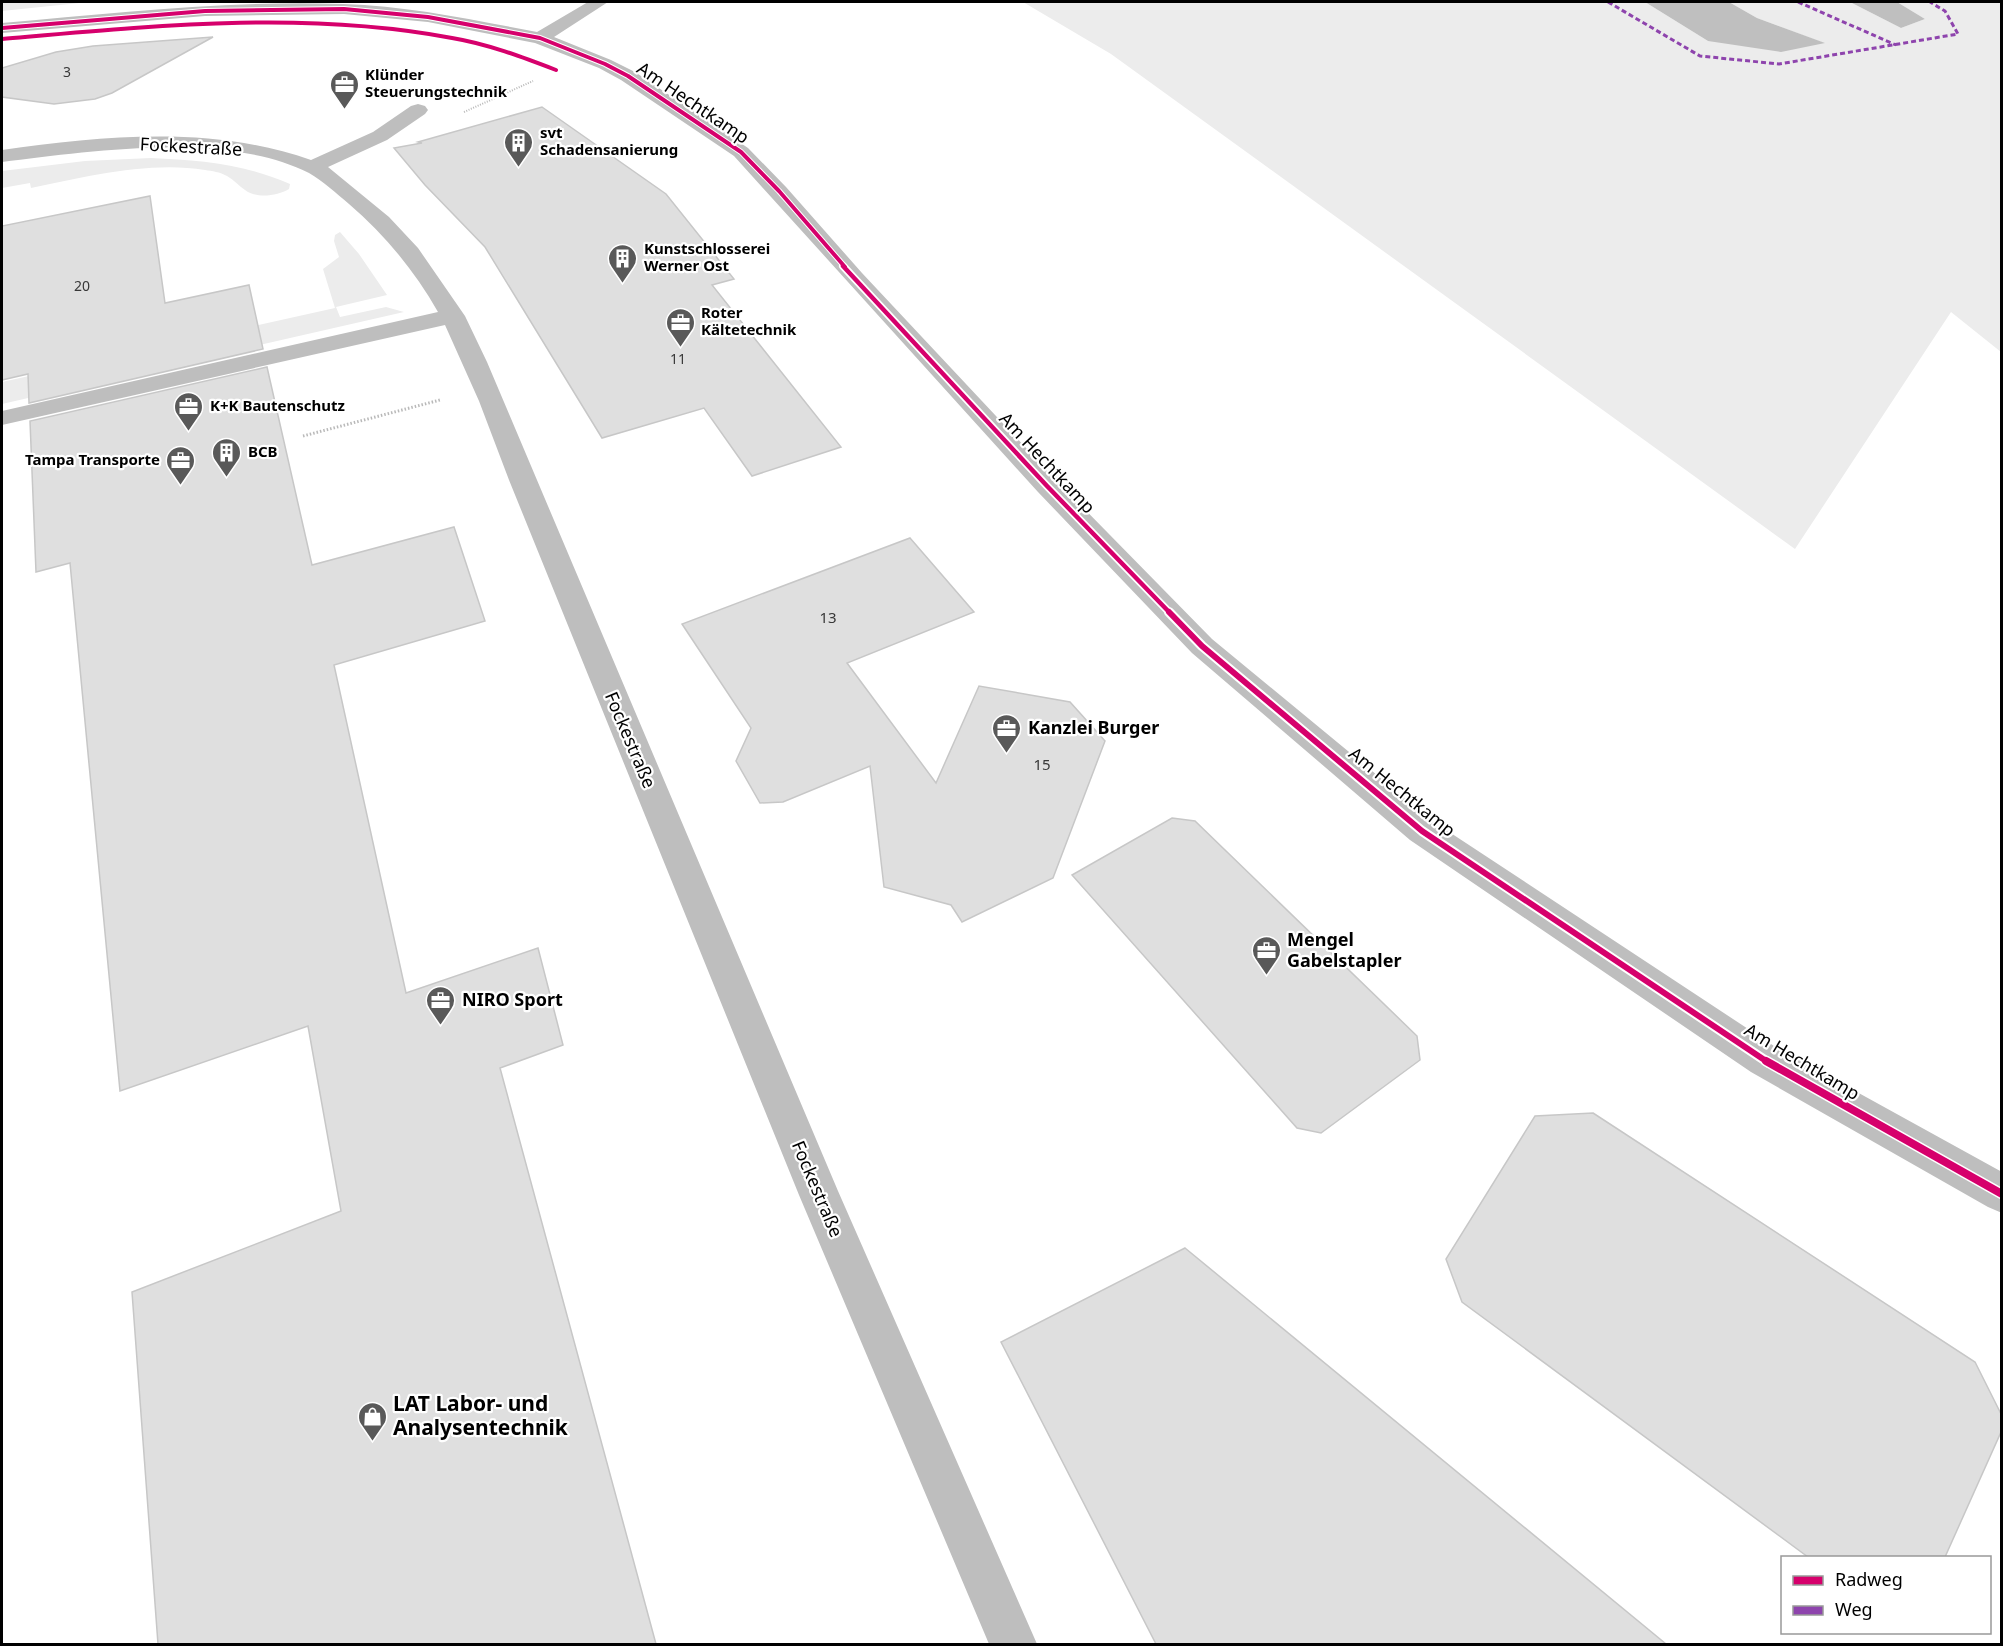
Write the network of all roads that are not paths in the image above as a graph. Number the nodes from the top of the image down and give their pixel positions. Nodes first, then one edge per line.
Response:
1 (599, 2) edge
2 (2, 28) edge
3 (540, 38) junction
4 (418, 110) dead end
5 (2, 156) edge
6 (312, 167) junction
7 (453, 316) junction
8 (2, 418) edge
9 (2001, 1194) edge
10 (1013, 1644) edge

1 - 3 street
2 - 3 street, Am Hechtkamp
3 - 9 street, Am Hechtkamp
4 - 6 street
5 - 6 street, Fockestraße
6 - 7 street, Fockestraße
7 - 8 street
7 - 10 street, Fockestraße

